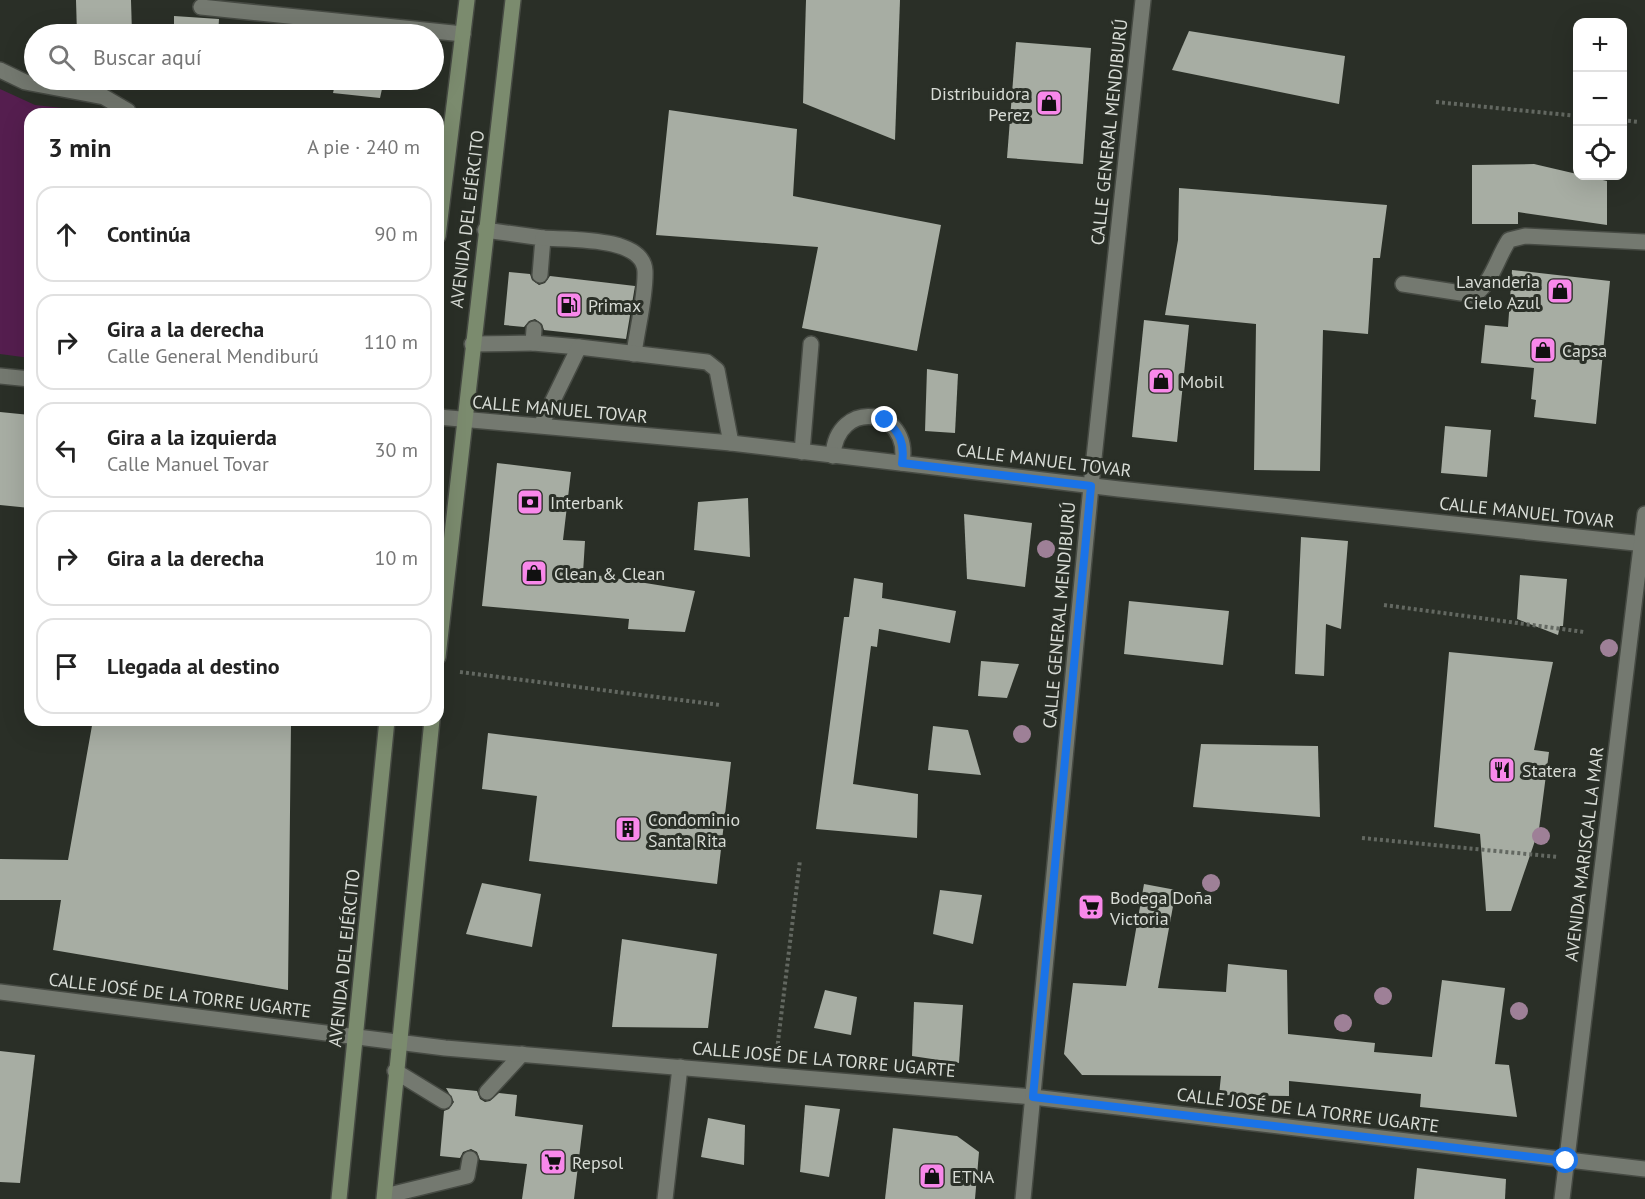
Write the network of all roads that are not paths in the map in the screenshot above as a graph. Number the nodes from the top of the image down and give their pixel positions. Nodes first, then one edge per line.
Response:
1 (466, 0) edge
2 (513, 0) edge
3 (1143, 0) edge
4 (201, 7) dead end
5 (365, 24) edge
6 (444, 32) edge
7 (462, 34) junction
8 (0, 70) edge
9 (24, 81) edge
10 (68, 90) edge
11 (123, 108) edge
12 (444, 186) edge
13 (485, 230) junction
14 (543, 238) junction
15 (1645, 242) edge
16 (540, 275) dead end
17 (1402, 284) dead end
18 (472, 344) junction
19 (811, 344) dead end
20 (579, 347) junction
21 (634, 354) junction
22 (0, 376) edge
23 (24, 378) edge
24 (444, 418) edge
25 (463, 420) junction
26 (541, 425) junction
27 (731, 444) junction
28 (802, 452) junction
29 (833, 456) junction
30 (902, 463) junction
31 (1091, 486) junction
32 (1645, 514) edge
33 (1644, 544) edge
34 (444, 600) edge
35 (386, 726) edge
36 (431, 726) edge
37 (0, 992) edge
38 (356, 1037) junction
39 (399, 1043) junction
40 (522, 1054) junction
41 (680, 1067) junction
42 (395, 1071) junction
43 (487, 1092) dead end
44 (1033, 1097) junction
45 (444, 1101) dead end
46 (470, 1159) dead end
47 (1566, 1161) junction
48 (1645, 1169) edge
49 (384, 1197) edge
50 (339, 1199) edge
51 (665, 1199) edge
52 (1023, 1199) edge
53 (1562, 1199) edge

1 - 7 main road, AVENIDA DEL EJÉRCITO
2 - 13 main road, AVENIDA DEL EJÉRCITO
3 - 31 street, CALLE GENERAL MENDIBURÚ
4 - 5 street
6 - 7 street
7 - 12 main road, AVENIDA DEL EJÉRCITO
8 - 9 street
10 - 11 street
13 - 14 street
13 - 18 main road, AVENIDA DEL EJÉRCITO
14 - 16 street
14 - 21 street
15 - 17 street
18 - 20 street
18 - 25 main road, AVENIDA DEL EJÉRCITO
19 - 28 street
20 - 21 street
20 - 26 street
21 - 27 street
22 - 23 street
24 - 25 street, CALLE MANUEL TOVAR
25 - 26 street, CALLE MANUEL TOVAR
25 - 34 main road, AVENIDA DEL EJÉRCITO
26 - 27 street, CALLE MANUEL TOVAR
27 - 28 street, CALLE MANUEL TOVAR
28 - 29 street, CALLE MANUEL TOVAR
29 - 30 street, CALLE MANUEL TOVAR
29 - 30 street
30 - 31 street, CALLE MANUEL TOVAR
31 - 33 street, CALLE MANUEL TOVAR
31 - 44 street, CALLE GENERAL MENDIBURÚ
32 - 33 street, AVENIDA MARISCAL LA MAR
33 - 47 street, AVENIDA MARISCAL LA MAR
35 - 38 main road, AVENIDA DEL EJÉRCITO
36 - 39 main road
37 - 38 street, CALLE JOSÉ DE LA TORRE UGARTE
38 - 39 street, CALLE JOSÉ DE LA TORRE UGARTE
38 - 50 main road, AVENIDA DEL EJÉRCITO
39 - 40 street, CALLE JOSÉ DE LA TORRE UGARTE
39 - 42 main road
40 - 41 street, CALLE JOSÉ DE LA TORRE UGARTE
40 - 43 street
41 - 44 street, CALLE JOSÉ DE LA TORRE UGARTE
41 - 51 street
42 - 45 street
42 - 49 main road
44 - 47 street, CALLE JOSÉ DE LA TORRE UGARTE
44 - 52 street, CALLE GENERAL MENDIBURÚ
46 - 49 street
47 - 48 street, CALLE JOSÉ DE LA TORRE UGARTE
47 - 53 street, AVENIDA MARISCAL LA MAR

